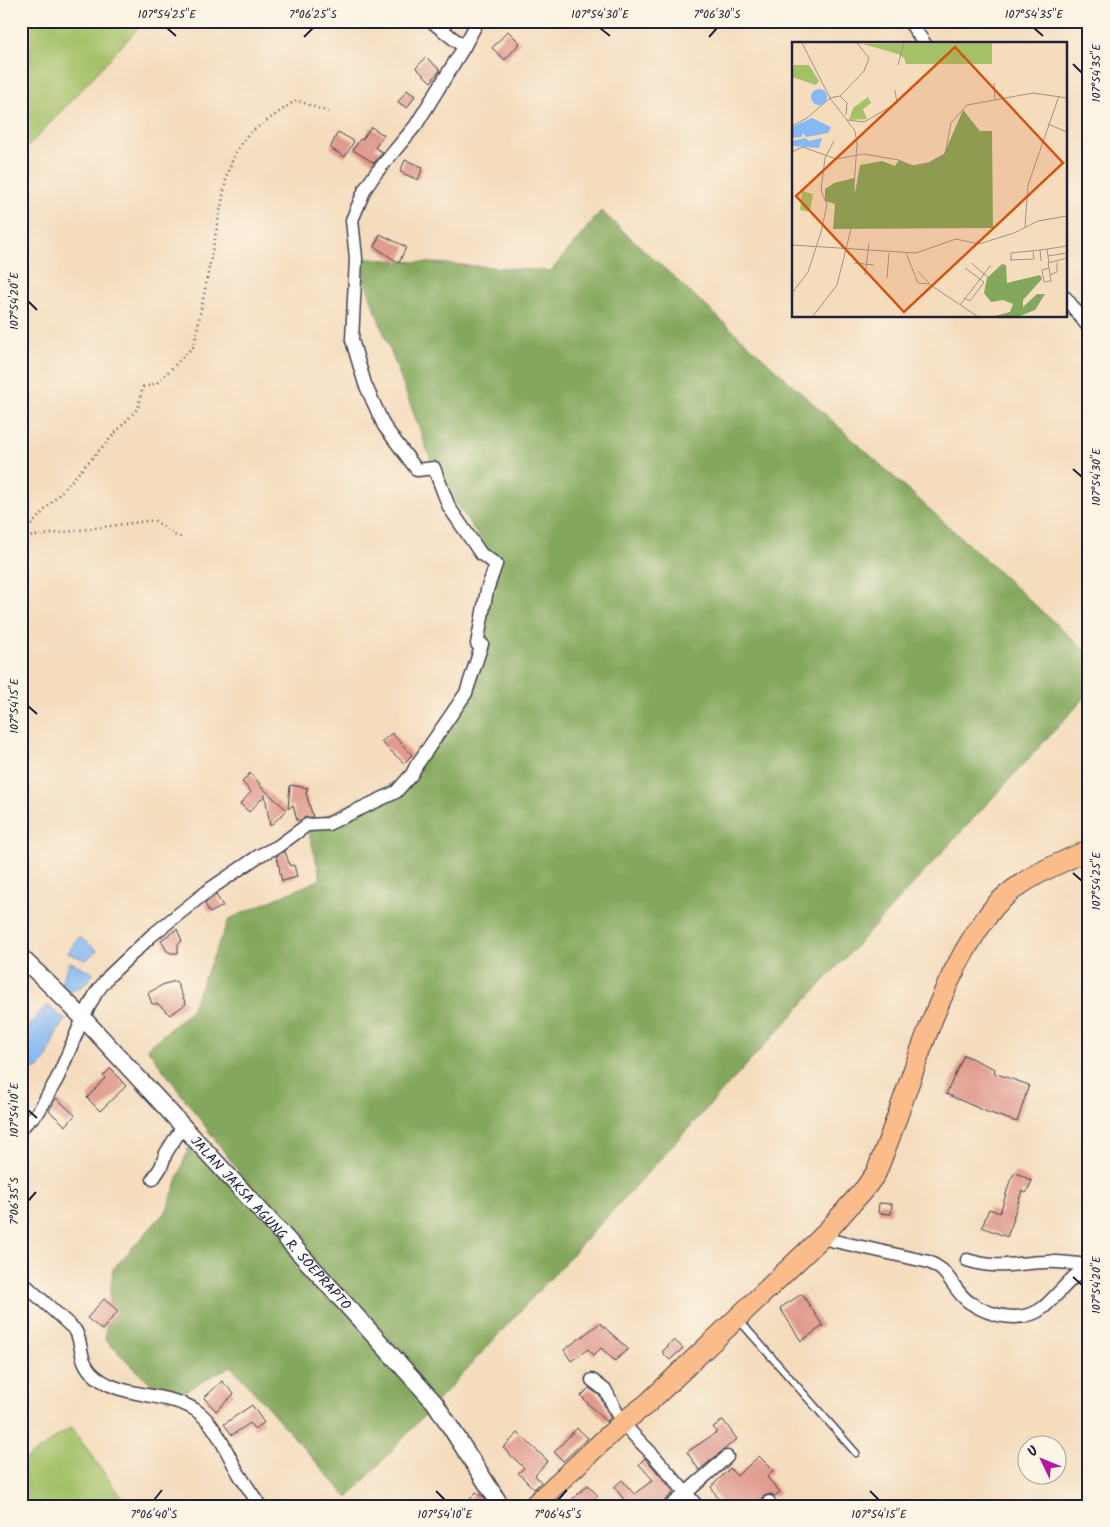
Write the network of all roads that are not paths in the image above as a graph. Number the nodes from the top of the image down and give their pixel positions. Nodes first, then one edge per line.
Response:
1 (431, 21) edge
2 (478, 21) edge
3 (909, 21) edge
4 (924, 42) edge
5 (464, 48) junction
6 (1068, 301) edge
7 (1089, 328) edge
8 (1089, 850) edge
9 (21, 958) edge
10 (83, 1018) junction
11 (183, 1126) junction
12 (21, 1128) edge
13 (153, 1179) dead end
14 (821, 1238) junction
15 (967, 1260) dead end
16 (1089, 1265) edge
17 (21, 1281) edge
18 (738, 1319) junction
19 (592, 1380) dead end
20 (622, 1423) junction
21 (856, 1453) dead end
22 (727, 1457) dead end
23 (685, 1493) junction
24 (260, 1506) edge
25 (501, 1506) edge
26 (533, 1506) edge
27 (671, 1506) edge
28 (698, 1506) edge

1 - 5 street
2 - 5 street
3 - 4 street
5 - 10 street
6 - 7 street
8 - 14 main road
9 - 10 street, JALAN JAKSA AGUNG R. SOEPRAPTO
10 - 11 street, JALAN JAKSA AGUNG R. SOEPRAPTO
10 - 12 street
11 - 13 street
11 - 25 street, JALAN JAKSA AGUNG R. SOEPRAPTO
14 - 16 street
14 - 18 main road
15 - 16 street
17 - 24 street
18 - 20 main road
18 - 21 lane
19 - 20 street
20 - 23 street
20 - 26 main road
22 - 23 street
23 - 27 street
23 - 28 street

